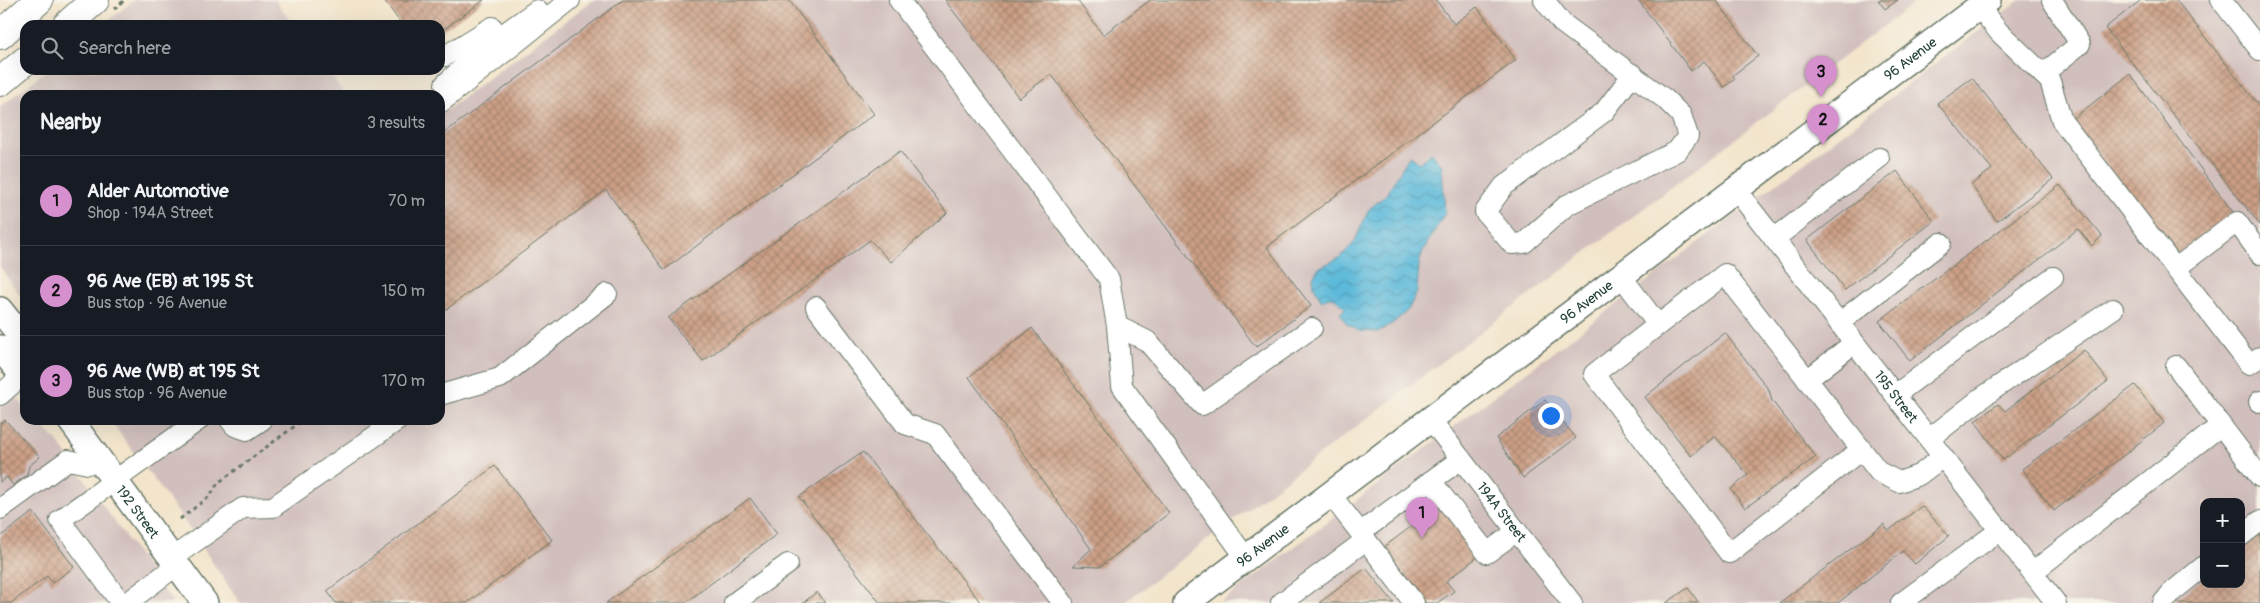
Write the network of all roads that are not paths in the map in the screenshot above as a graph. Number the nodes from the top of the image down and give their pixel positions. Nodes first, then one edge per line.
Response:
1 (40, 0) edge
2 (95, 0) edge
3 (530, 0) edge
4 (551, 0) edge
5 (570, 0) edge
6 (899, 0) edge
7 (1544, 0) edge
8 (2052, 0) edge
9 (2221, 0) edge
10 (1984, 4) edge
11 (73, 20) edge
12 (0, 35) edge
13 (2260, 50) edge
14 (445, 56) edge
15 (20, 65) edge
16 (1633, 74) junction
17 (2043, 74) junction
18 (0, 82) edge
19 (439, 90) edge
20 (445, 99) edge
21 (1879, 158) dead end
22 (1737, 191) junction
23 (1774, 239) junction
24 (1941, 243) dead end
25 (2260, 254) edge
26 (2176, 268) junction
27 (1622, 277) junction
28 (2053, 277) dead end
29 (608, 294) dead end
30 (816, 307) dead end
31 (2113, 309) dead end
32 (0, 310) edge
33 (1839, 323) junction
34 (1658, 325) junction
35 (1117, 326) junction
36 (1312, 328) dead end
37 (20, 336) edge
38 (1854, 343) junction
39 (0, 348) edge
40 (2260, 357) edge
41 (2176, 366) dead end
42 (20, 371) edge
43 (20, 379) edge
44 (1807, 380) junction
45 (445, 394) edge
46 (0, 395) edge
47 (1895, 395) junction
48 (1432, 420) junction
49 (74, 425) edge
50 (192, 425) edge
51 (233, 425) edge
52 (254, 425) edge
53 (391, 425) edge
54 (2220, 426) junction
55 (1929, 439) junction
56 (1860, 450) junction
57 (98, 456) junction
58 (1943, 457) junction
59 (1461, 459) junction
60 (2260, 477) edge
61 (116, 480) junction
62 (1431, 481) junction
63 (1331, 495) junction
64 (0, 509) edge
65 (2260, 521) edge
66 (2000, 530) junction
67 (1517, 531) junction
68 (2245, 533) edge
69 (1364, 536) junction
70 (1246, 558) junction
71 (174, 562) junction
72 (788, 564) dead end
73 (2200, 569) edge
74 (2033, 572) junction
75 (2053, 602) edge
76 (121, 603) edge
77 (127, 603) edge
78 (204, 603) edge
79 (734, 603) edge
80 (1063, 603) edge
81 (1186, 603) edge
82 (1281, 603) edge
83 (1414, 603) edge
84 (1572, 603) edge
85 (1900, 603) edge
86 (2163, 603) edge

1 - 12 highway
2 - 11 highway
3 - 14 street
4 - 19 street
5 - 20 street
6 - 35 street
7 - 16 street
8 - 17 street
9 - 13 street
10 - 17 street
10 - 22 main road, 96 Avenue
15 - 18 highway
16 - 16 street
17 - 26 street
21 - 23 street
22 - 23 street, 195 Street
22 - 27 main road, 96 Avenue
23 - 33 street, 195 Street
24 - 33 street
25 - 26 street
26 - 40 street
27 - 34 street
27 - 48 main road, 96 Avenue
28 - 47 street
29 - 45 street
30 - 80 street
31 - 55 street
32 - 37 main road
33 - 38 street, 195 Street
34 - 44 street
34 - 56 street
35 - 36 street
35 - 70 street
38 - 44 street
38 - 47 street, 195 Street
39 - 42 main road
41 - 54 street
43 - 46 street
44 - 56 street
47 - 55 street, 195 Street
48 - 59 street, 194A Street
48 - 63 main road, 96 Avenue
49 - 57 main road, 192 Street
50 - 61 street
51 - 52 street
53 - 71 street
54 - 60 street
54 - 74 street
55 - 58 street, 195 Street
56 - 58 street
57 - 61 main road, 192 Street
57 - 64 street
58 - 66 street, 195 Street
59 - 62 street
59 - 67 street, 194A Street
61 - 71 main road, 192 Street
61 - 76 street
62 - 67 street
62 - 69 street
63 - 69 street
63 - 70 main road, 96 Avenue
65 - 68 street
66 - 74 street, 195 Street
66 - 85 street
67 - 84 street, 194A Street
69 - 82 street
69 - 83 street
70 - 81 main road, 96 Avenue
71 - 77 street
71 - 78 main road, 192 Street
72 - 79 street
73 - 86 street
74 - 75 street, 195 Street

